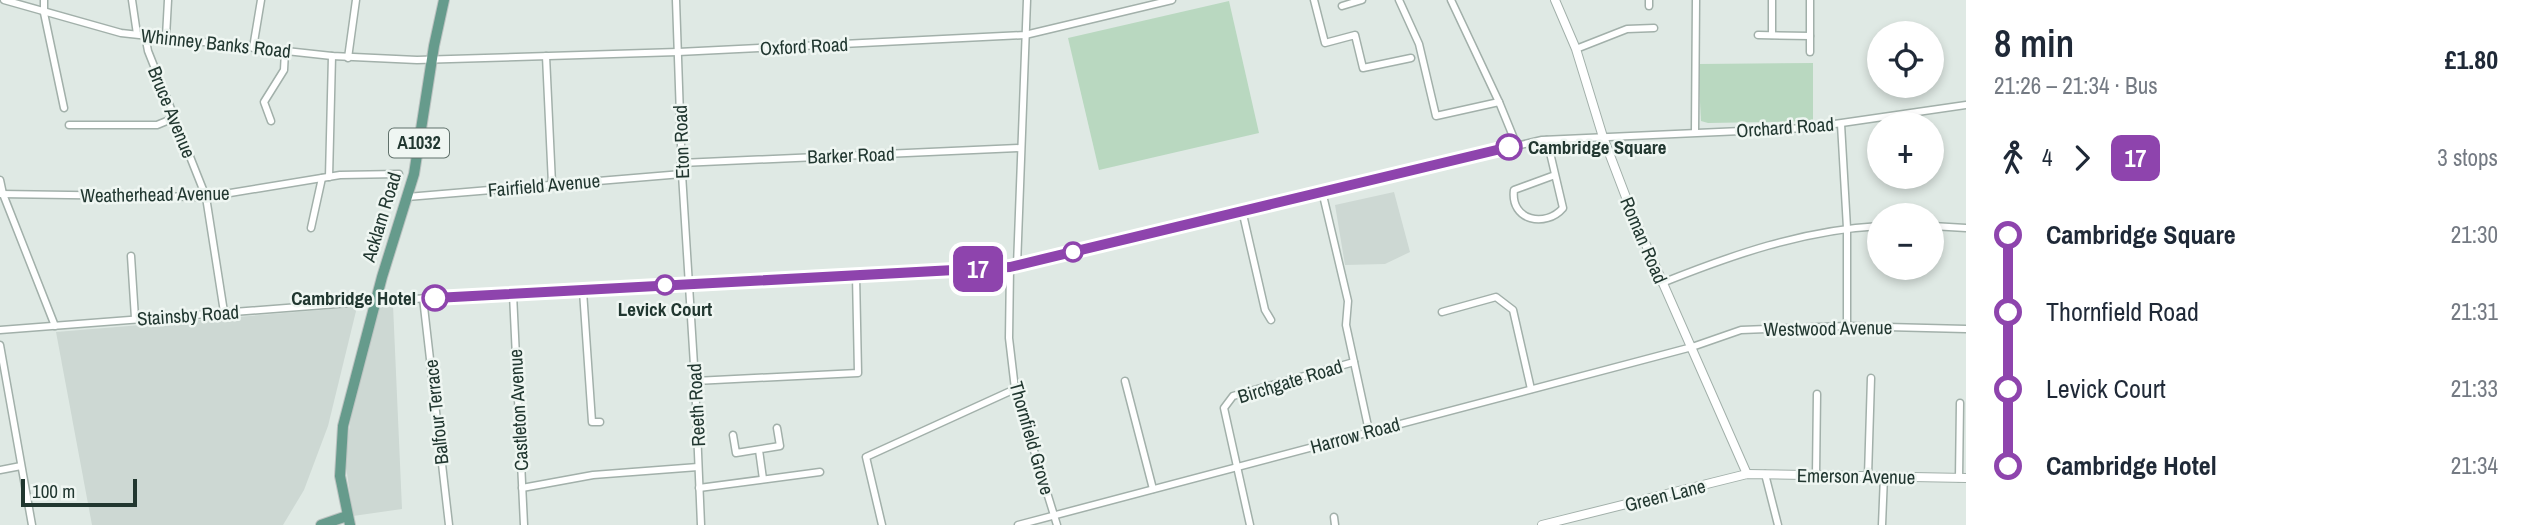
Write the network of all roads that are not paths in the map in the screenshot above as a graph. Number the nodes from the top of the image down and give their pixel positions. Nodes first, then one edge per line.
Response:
1 (4, 0) edge
2 (44, 0) edge
3 (132, 0) edge
4 (168, 0) edge
5 (261, 0) edge
6 (356, 0) edge
7 (444, 0) edge
8 (676, 0) edge
9 (1027, 0) edge
10 (1172, 0) edge
11 (1314, 0) edge
12 (1362, 0) edge
13 (1399, 0) edge
14 (1451, 0) edge
15 (1555, 0) edge
16 (1696, 0) edge
17 (1772, 0) edge
18 (1810, 0) edge
19 (1342, 6) dead end
20 (44, 13) junction
21 (1654, 28) dead end
22 (141, 34) junction
23 (1025, 35) junction
24 (1758, 35) dead end
25 (1772, 35) junction
26 (1810, 36) junction
27 (166, 37) junction
28 (253, 48) junction
29 (1576, 49) junction
30 (285, 51) junction
31 (677, 52) junction
32 (1810, 52) dead end
33 (332, 56) junction
34 (546, 56) junction
35 (348, 58) junction
36 (1411, 58) dead end
37 (432, 59) junction
38 (1499, 102) junction
39 (1966, 105) edge
40 (64, 108) dead end
41 (174, 118) junction
42 (271, 121) dead end
43 (1841, 124) junction
44 (69, 125) dead end
45 (1695, 132) junction
46 (1603, 137) junction
47 (1547, 140) junction
48 (1517, 146) junction
49 (1020, 148) junction
50 (681, 163) junction
51 (392, 166) dead end
52 (682, 174) junction
53 (1555, 175) junction
54 (326, 177) junction
55 (0, 180) edge
56 (552, 184) junction
57 (1322, 191) junction
58 (1, 194) edge
59 (206, 197) junction
60 (407, 197) junction
61 (1242, 210) junction
62 (1867, 227) edge
63 (1944, 227) edge
64 (311, 228) dead end
65 (1847, 228) junction
66 (1966, 228) edge
67 (131, 256) dead end
68 (1014, 267) junction
69 (856, 275) junction
70 (1662, 283) junction
71 (689, 284) junction
72 (583, 291) junction
73 (513, 294) junction
74 (423, 298) junction
75 (376, 301) junction
76 (224, 312) junction
77 (1442, 312) dead end
78 (135, 318) junction
79 (1270, 320) dead end
80 (55, 326) junction
81 (1847, 326) junction
82 (1966, 329) edge
83 (0, 330) edge
84 (0, 345) edge
85 (1692, 347) junction
86 (1354, 362) junction
87 (1871, 378) dead end
88 (1125, 380) dead end
89 (695, 381) junction
90 (1015, 389) junction
91 (1531, 389) junction
92 (1817, 394) dead end
93 (1960, 403) dead end
94 (600, 422) dead end
95 (777, 428) dead end
96 (1369, 431) junction
97 (733, 435) dead end
98 (759, 450) junction
99 (21, 466) junction
100 (1238, 466) junction
101 (698, 467) junction
102 (0, 470) edge
103 (820, 472) dead end
104 (1747, 474) junction
105 (1765, 474) junction
106 (1816, 475) junction
107 (1868, 476) junction
108 (1884, 476) junction
109 (1963, 478) edge
110 (763, 479) junction
111 (522, 488) junction
112 (699, 488) junction
113 (1153, 489) junction
114 (1054, 515) junction
115 (348, 521) edge
116 (1548, 524) edge
117 (32, 525) edge
118 (321, 525) edge
119 (449, 525) edge
120 (524, 525) edge
121 (701, 525) edge
122 (882, 525) edge
123 (1018, 525) edge
124 (1057, 525) edge
125 (1250, 525) edge
126 (1778, 525) edge
127 (1882, 525) edge

1 - 20 street, Whinney Banks Road
2 - 20 street
3 - 22 street, Bruce Avenue
4 - 27 street
5 - 28 street
6 - 35 street
7 - 37 main road, Acklam Road / A1032
8 - 31 street, Eton Road
9 - 23 street, Thornfield Grove
10 - 23 street, Oxford Road
11 - 36 street
12 - 19 street
13 - 38 street
14 - 38 street
15 - 29 street, Roman Road
16 - 45 street
17 - 25 street
18 - 26 street
20 - 22 street, Whinney Banks Road
20 - 40 street
21 - 29 street
22 - 27 street, Whinney Banks Road
22 - 41 street, Bruce Avenue
23 - 31 street, Oxford Road
23 - 49 street, Thornfield Grove
24 - 25 street
25 - 26 street
26 - 32 street
27 - 28 street, Whinney Banks Road
28 - 30 street, Whinney Banks Road
29 - 46 street, Roman Road
30 - 33 street, Whinney Banks Road
30 - 42 street
31 - 34 street, Oxford Road
31 - 50 street, Eton Road
33 - 35 street, Whinney Banks Road
33 - 54 street
34 - 37 street, Oxford Road
34 - 56 street
35 - 37 street, Whinney Banks Road
37 - 60 main road, Acklam Road / A1032
38 - 48 street
39 - 43 street, Orchard Road
41 - 44 street
41 - 59 street, Bruce Avenue
43 - 45 street, Orchard Road
43 - 65 street
45 - 46 street, Orchard Road
46 - 47 street, Orchard Road
46 - 70 street, Roman Road
47 - 48 street, Orchard Road
47 - 53 street
48 - 57 street, Orchard Road
49 - 50 street, Barker Road
49 - 68 street, Thornfield Grove
50 - 52 street, Eton Road
51 - 54 street, Weatherhead Avenue
52 - 56 street, Fairfield Avenue
52 - 71 street, Eton Road
53 - 53 street
54 - 59 street, Weatherhead Avenue
54 - 64 street
55 - 58 street
56 - 60 street, Fairfield Avenue
57 - 61 street, Orchard Road
57 - 86 street
58 - 59 street, Weatherhead Avenue
58 - 80 street
59 - 76 street, Bruce Avenue
60 - 75 main road, Acklam Road / A1032
61 - 68 street, Orchard Road
61 - 79 street
62 - 65 street
63 - 66 street
65 - 70 street
65 - 81 street
67 - 78 street
68 - 69 street, Stainsby Road
68 - 90 street, Thornfield Grove
69 - 71 street, Stainsby Road
69 - 89 street
70 - 85 street, Roman Road
71 - 72 street, Stainsby Road
71 - 89 street, Reeth Road
72 - 73 street, Stainsby Road
72 - 94 street
73 - 74 street, Stainsby Road
73 - 111 street, Castleton Avenue
74 - 75 street, Stainsby Road
74 - 119 street, Balfour Terrace
75 - 76 street, Stainsby Road
75 - 115 main road, Acklam Road / A1032
76 - 78 street, Stainsby Road
77 - 91 street
78 - 80 street, Stainsby Road
80 - 83 street, Stainsby Road
81 - 82 street, Westwood Avenue
81 - 85 street, Westwood Avenue
84 - 99 street
85 - 91 street, Harrow Road
85 - 104 street, Roman Road
86 - 96 street
86 - 100 street, Birchgate Road
87 - 107 street
88 - 113 street
89 - 101 street, Reeth Road
90 - 114 street, Thornfield Grove
90 - 122 street
91 - 96 street, Harrow Road
92 - 106 street
93 - 109 street
95 - 98 street
96 - 100 street, Harrow Road
97 - 98 street
98 - 110 street
99 - 102 street
99 - 117 street
100 - 113 street, Harrow Road
100 - 125 street, Birchgate Road
101 - 111 street
101 - 112 street, Reeth Road
103 - 110 street
104 - 105 street, Emerson Avenue
104 - 116 street, Green Lane
105 - 106 street, Emerson Avenue
105 - 126 street
106 - 107 street, Emerson Avenue
107 - 108 street, Emerson Avenue
108 - 109 street, Emerson Avenue
108 - 127 street
110 - 112 street
111 - 120 street, Castleton Avenue
112 - 121 street, Reeth Road
113 - 114 street, Harrow Road
114 - 123 street, Harrow Road
114 - 124 street, Thornfield Grove
115 - 118 main road

